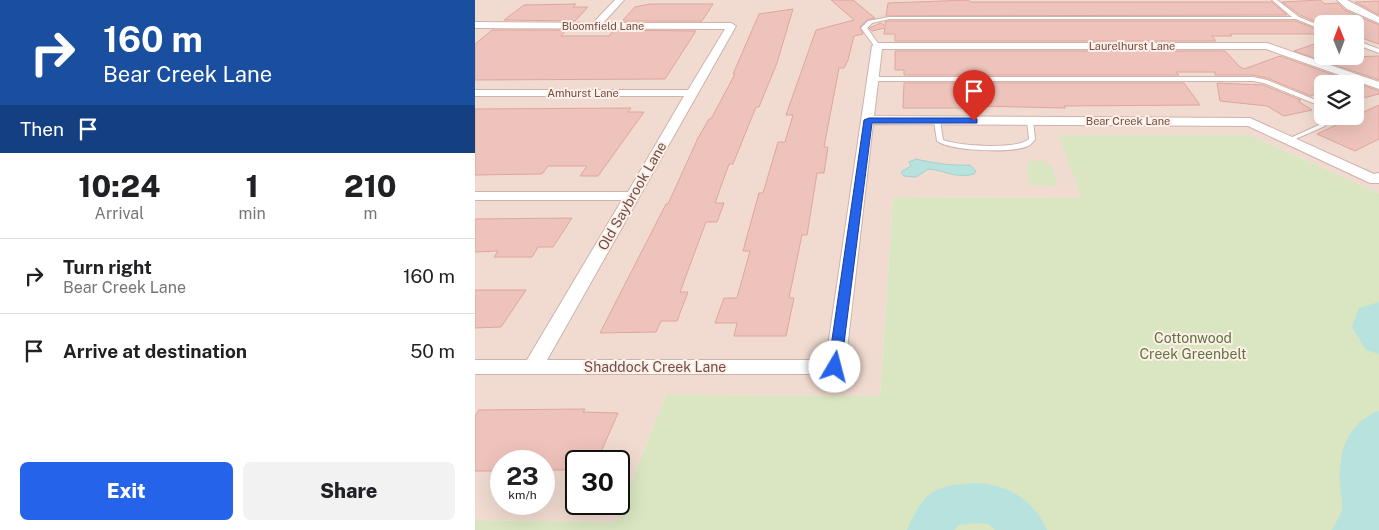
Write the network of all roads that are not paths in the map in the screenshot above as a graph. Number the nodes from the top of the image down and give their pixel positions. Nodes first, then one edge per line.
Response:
1 (619, 0) edge
2 (1274, 0) edge
3 (1341, 0) edge
4 (1297, 18) junction
5 (1379, 20) edge
6 (475, 25) edge
7 (595, 26) junction
8 (731, 26) joint
9 (1314, 26) edge
10 (1364, 45) edge
11 (877, 46) junction
12 (1379, 51) edge
13 (873, 79) junction
14 (1379, 86) edge
15 (475, 93) edge
16 (692, 93) junction
17 (1314, 101) edge
18 (869, 120) junction
19 (937, 121) junction
20 (1030, 121) junction
21 (1323, 125) edge
22 (1289, 140) junction
23 (1377, 178) edge
24 (475, 196) edge
25 (632, 196) junction
26 (475, 367) edge
27 (533, 367) junction

1 - 7 street
2 - 4 lane
3 - 5 street
4 - 9 lane
4 - 11 lane
6 - 7 street, Bloomfield Lane
7 - 8 street, Bloomfield Lane
8 - 16 street, Old Saybrook Lane
10 - 12 lane
11 - 13 street
11 - 14 street, Laurelhurst Lane
13 - 17 lane
13 - 18 street
15 - 16 street, Amhurst Lane
16 - 25 street, Old Saybrook Lane
18 - 19 street, Bear Creek Lane
18 - 27 street, Shaddock Creek Lane
19 - 20 street, Bear Creek Lane
19 - 20 lane
20 - 22 street, Bear Creek Lane
21 - 22 lane
22 - 23 street, Bear Creek Lane
24 - 25 street
25 - 27 street, Old Saybrook Lane
26 - 27 street, Shaddock Creek Lane

